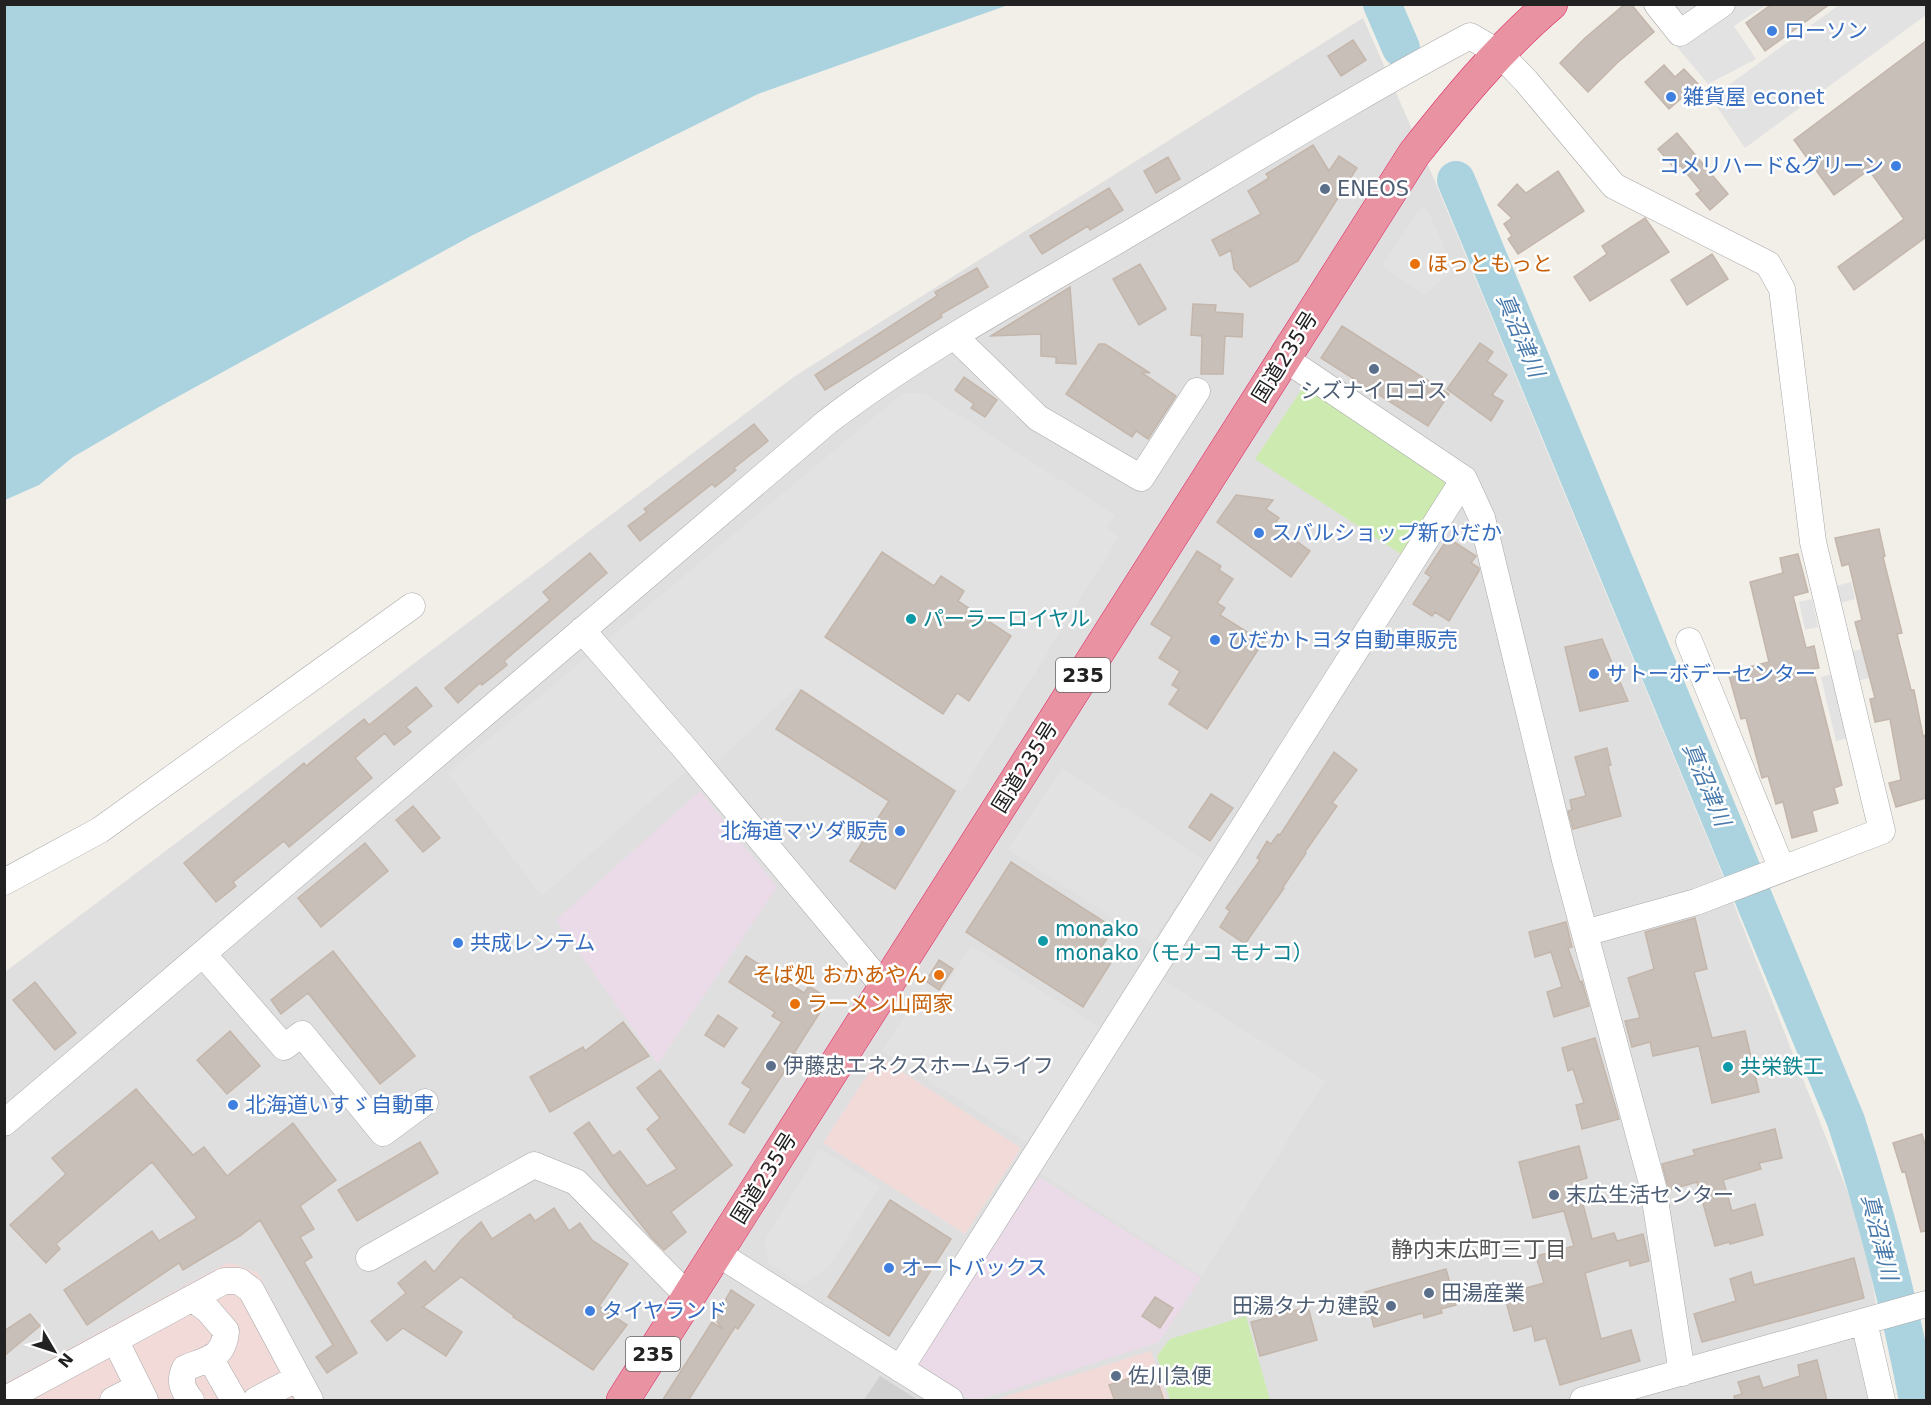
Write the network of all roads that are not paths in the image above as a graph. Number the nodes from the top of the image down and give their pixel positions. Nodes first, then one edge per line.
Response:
1 (1551, 4) edge
2 (1657, 4) edge
3 (1722, 4) edge
4 (1499, 53) junction
5 (954, 336) junction
6 (1284, 358) junction
7 (1197, 391) dead end
8 (1464, 479) junction
9 (412, 606) dead end
10 (582, 630) junction
11 (1689, 641) dead end
12 (1775, 872) junction
13 (4, 882) edge
14 (1585, 933) junction
15 (203, 954) junction
16 (885, 988) junction
17 (425, 1102) dead end
18 (4, 1123) edge
19 (717, 1253) junction
20 (369, 1258) dead end
21 (689, 1297) junction
22 (192, 1298) junction
23 (1920, 1306) edge
24 (1872, 1319) junction
25 (115, 1340) junction
26 (210, 1358) junction
27 (900, 1368) junction
28 (1682, 1373) junction
29 (298, 1378) junction
30 (141, 1394) edge
31 (1595, 1399) edge
32 (4, 1400) edge
33 (113, 1401) edge
34 (190, 1401) edge
35 (234, 1401) edge
36 (256, 1401) edge
37 (310, 1401) edge
38 (623, 1401) edge
39 (950, 1401) edge
40 (1882, 1401) edge

1 - 4 highway, 国道235号 / 235
2 - 3 street
4 - 5 street
4 - 6 highway, 国道235号 / 235
4 - 12 street
5 - 7 street
5 - 10 street
6 - 8 street
6 - 16 highway, 国道235号 / 235
8 - 14 street
8 - 27 street
9 - 13 street
10 - 15 street
10 - 16 street
11 - 12 street
12 - 14 street
14 - 28 street
15 - 17 street
15 - 18 street
16 - 19 highway, 国道235号 / 235
19 - 21 highway, 国道235号 / 235
19 - 27 street
20 - 21 street
21 - 38 highway, 国道235号 / 235
22 - 25 street
22 - 26 street
22 - 29 street
23 - 24 street
24 - 28 street
24 - 40 street
25 - 30 street
25 - 32 street
26 - 34 street
26 - 35 street
27 - 39 street
28 - 31 street
29 - 36 street
29 - 37 street
30 - 33 street

